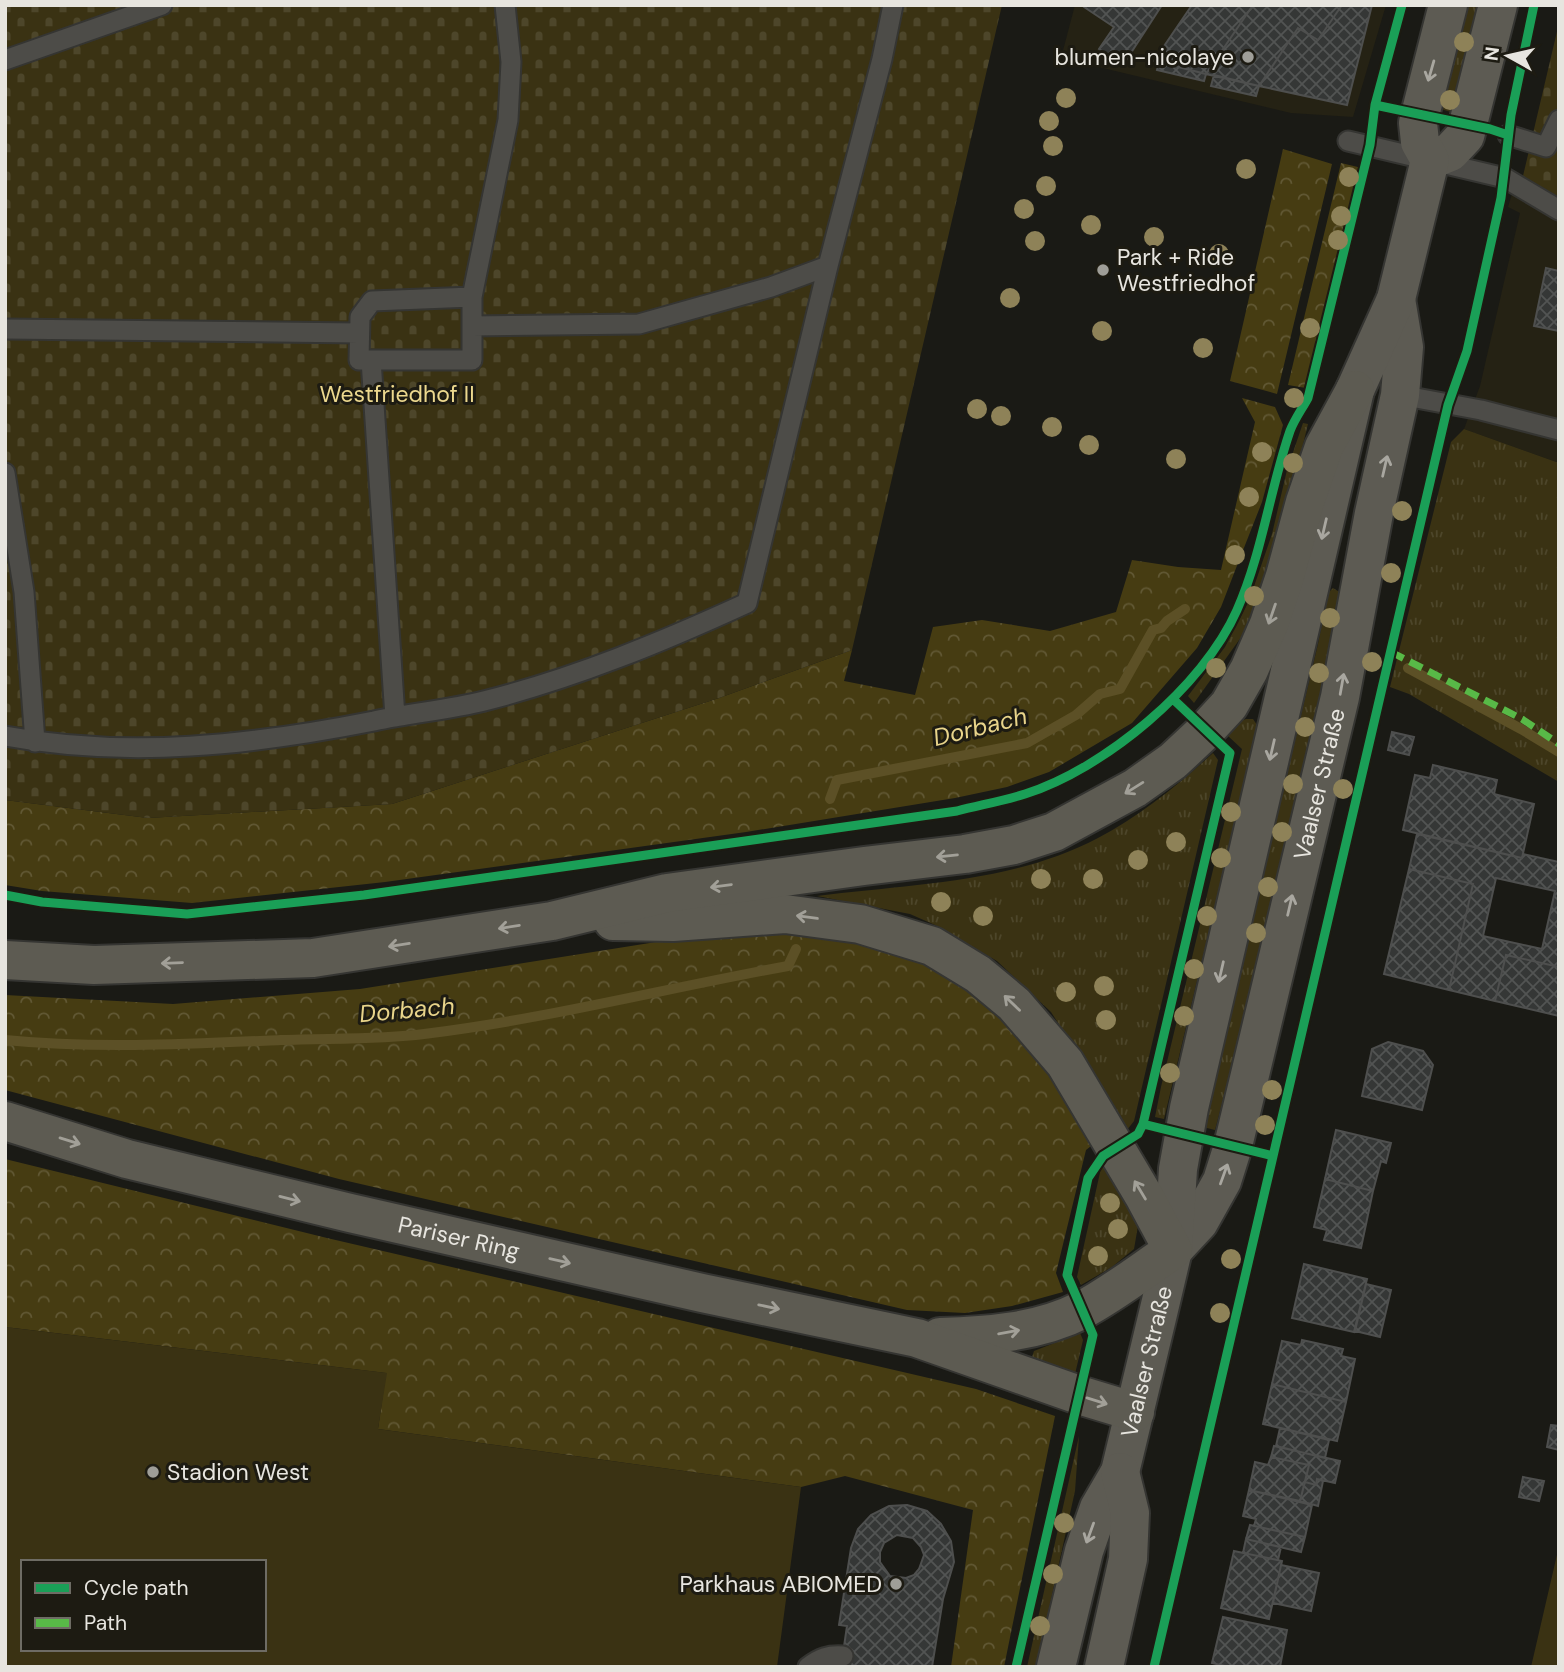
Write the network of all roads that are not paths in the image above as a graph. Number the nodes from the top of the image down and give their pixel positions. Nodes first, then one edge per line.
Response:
1 (162, 5) edge
2 (505, 5) edge
3 (893, 5) edge
4 (1448, 5) edge
5 (1498, 5) edge
6 (5, 60) edge
7 (1559, 120) edge
8 (1508, 135) dead end
9 (1348, 141) dead end
10 (1552, 149) edge
11 (1430, 160) junction
12 (1559, 210) edge
13 (828, 266) junction
14 (472, 297) junction
15 (1396, 299) junction
16 (472, 326) junction
17 (5, 329) edge
18 (359, 333) junction
19 (371, 360) junction
20 (1355, 390) junction
21 (1401, 395) junction
22 (1559, 430) edge
23 (5, 473) edge
24 (395, 717) junction
25 (5, 736) edge
26 (35, 742) junction
27 (552, 921) junction
28 (5, 960) edge
29 (5, 1121) edge
30 (1173, 1250) junction
31 (917, 1338) junction
32 (1135, 1412) junction
33 (1120, 1472) junction
34 (843, 1656) dead end
35 (808, 1667) edge
36 (1056, 1667) edge
37 (1104, 1667) edge

1 - 6 lane
2 - 14 lane
3 - 13 lane
4 -> 11 main road
5 - 11 main road
7 - 10 lane
8 - 10 lane
9 - 11 lane
11 - 12 lane
11 - 15 main road, Vaalser Straße
13 - 16 lane
13 - 24 lane
14 - 16 lane
14 - 18 lane
15 - 20 main road, Vaalser Straße
15 - 21 main road, Vaalser Straße
16 - 19 lane
17 - 18 lane
18 - 19 lane
19 - 24 lane
20 -> 27 highway
20 -> 30 main road, Vaalser Straße
21 - 22 lane
30 -> 21 main road, Vaalser Straße
23 - 26 lane
24 - 26 lane
25 - 26 lane
27 -> 28 highway
30 -> 27 highway
29 -> 31 highway, Pariser Ring
31 -> 30 highway
30 - 32 main road, Vaalser Straße
31 -> 32 highway
32 - 33 main road, Vaalser Straße
33 -> 36 main road, Vaalser Straße
33 - 37 main road, Vaalser Straße
34 - 35 lane

